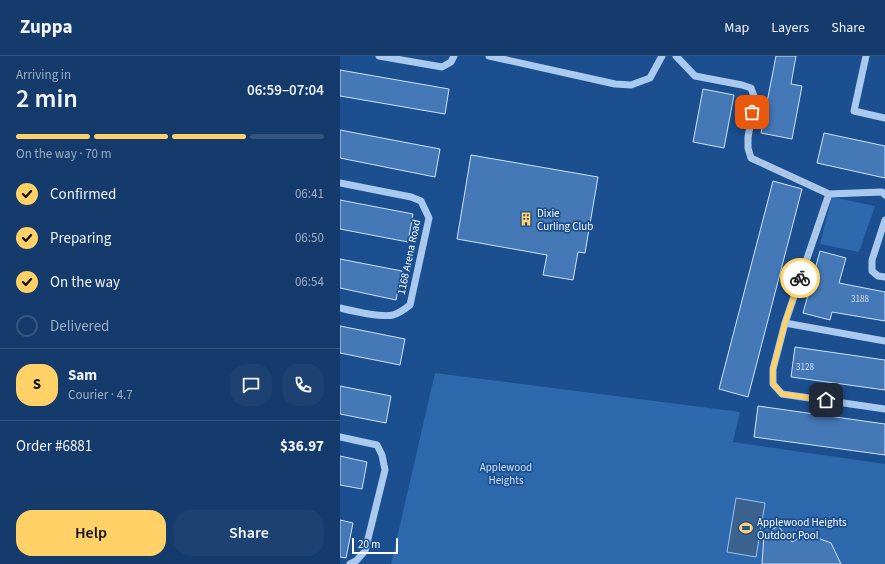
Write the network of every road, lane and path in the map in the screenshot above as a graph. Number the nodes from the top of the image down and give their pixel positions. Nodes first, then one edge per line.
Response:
1 (379, 56) edge
2 (454, 56) edge
3 (489, 56) edge
4 (662, 56) edge
5 (676, 56) edge
6 (866, 56) edge
7 (885, 118) edge
8 (340, 183) edge
9 (829, 194) junction
10 (885, 194) edge
11 (885, 220) edge
12 (885, 277) edge
13 (340, 308) edge
14 (785, 323) junction
15 (885, 341) edge
16 (885, 409) edge
17 (340, 437) edge
18 (350, 564) edge

1 - 2 street
3 - 4 street
5 - 9 street
6 - 7 street
8 - 13 street, 1168 Arena Road
9 - 10 street
9 - 14 street
11 - 12 street
14 - 15 street
14 - 16 street
17 - 18 street

